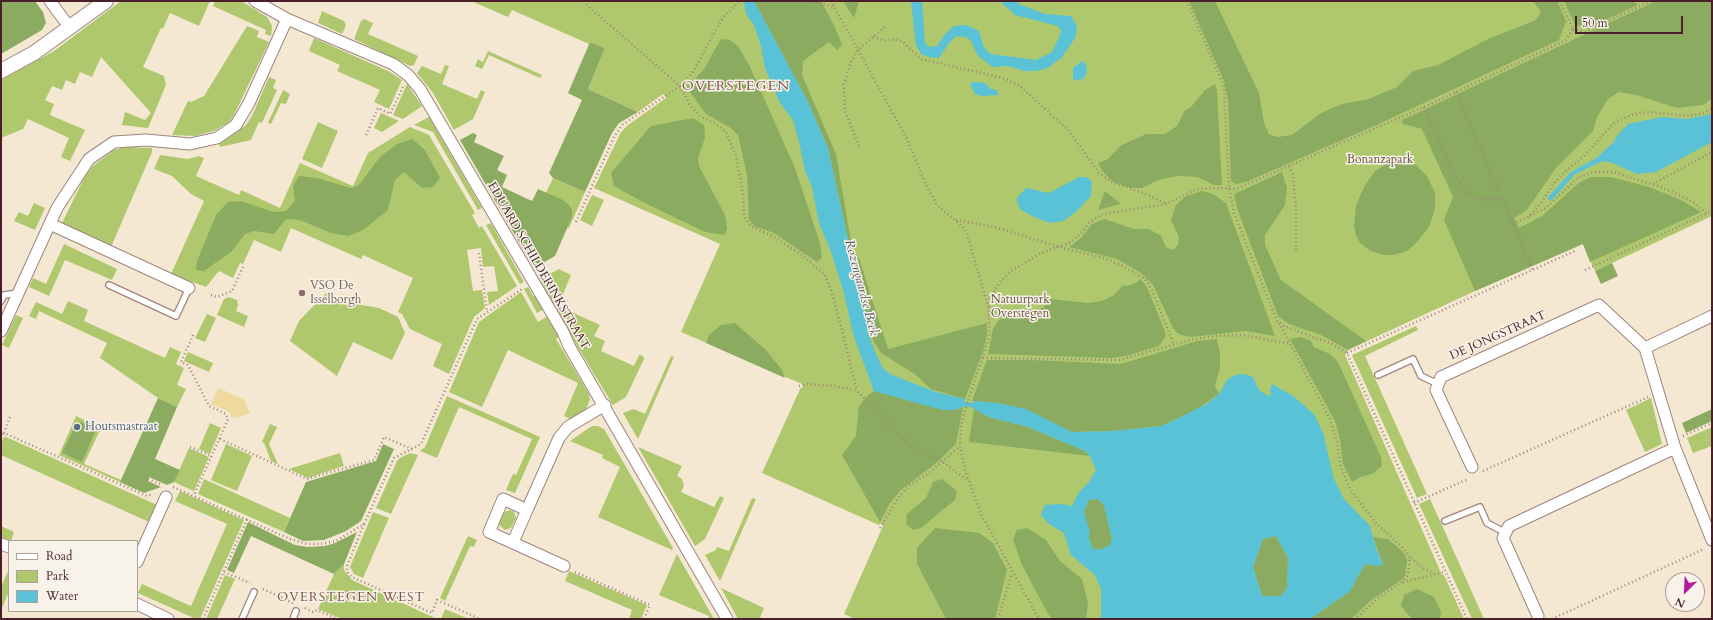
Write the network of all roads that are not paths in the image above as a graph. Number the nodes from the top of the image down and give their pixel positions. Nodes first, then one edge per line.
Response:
1 (50, 1) edge
2 (106, 1) edge
3 (255, 1) edge
4 (287, 19) junction
5 (70, 28) junction
6 (1, 72) edge
7 (50, 224) junction
8 (109, 285) dead end
9 (189, 288) joint
10 (18, 293) junction
11 (1, 301) edge
12 (1712, 316) edge
13 (1, 331) edge
14 (1645, 348) junction
15 (1378, 375) dead end
16 (1438, 384) junction
17 (604, 405) junction
18 (1674, 444) junction
19 (1472, 467) dead end
20 (166, 490) road end
21 (527, 510) junction
22 (1445, 521) dead end
23 (1506, 532) junction
24 (513, 542) junction
25 (1709, 544) edge
26 (138, 560) edge
27 (564, 566) road end
28 (254, 592) dead end
29 (138, 604) edge
30 (296, 611) dead end
31 (1538, 616) dead end
32 (168, 619) edge
33 (242, 619) edge
34 (293, 619) edge
35 (727, 619) edge

1 - 5 street
2 - 5 street
3 - 4 street, EDUARD SCHILDERINKSTRAAT
4 - 7 street
4 - 17 street, EDUARD SCHILDERINKSTRAAT
5 - 6 street
7 - 9 street
7 - 10 street
8 - 9 lane
10 - 11 lane
10 - 13 street
12 - 14 street
14 - 16 street, DE JONGSTRAAT
14 - 18 street
15 - 16 lane
16 - 19 street
17 - 21 street
17 - 35 street, EDUARD SCHILDERINKSTRAAT
18 - 23 street
18 - 25 street
20 - 26 street
21 - 24 street
21 - 24 street
22 - 23 lane
23 - 31 street
24 - 27 street
28 - 33 lane
29 - 32 street
30 - 34 lane

